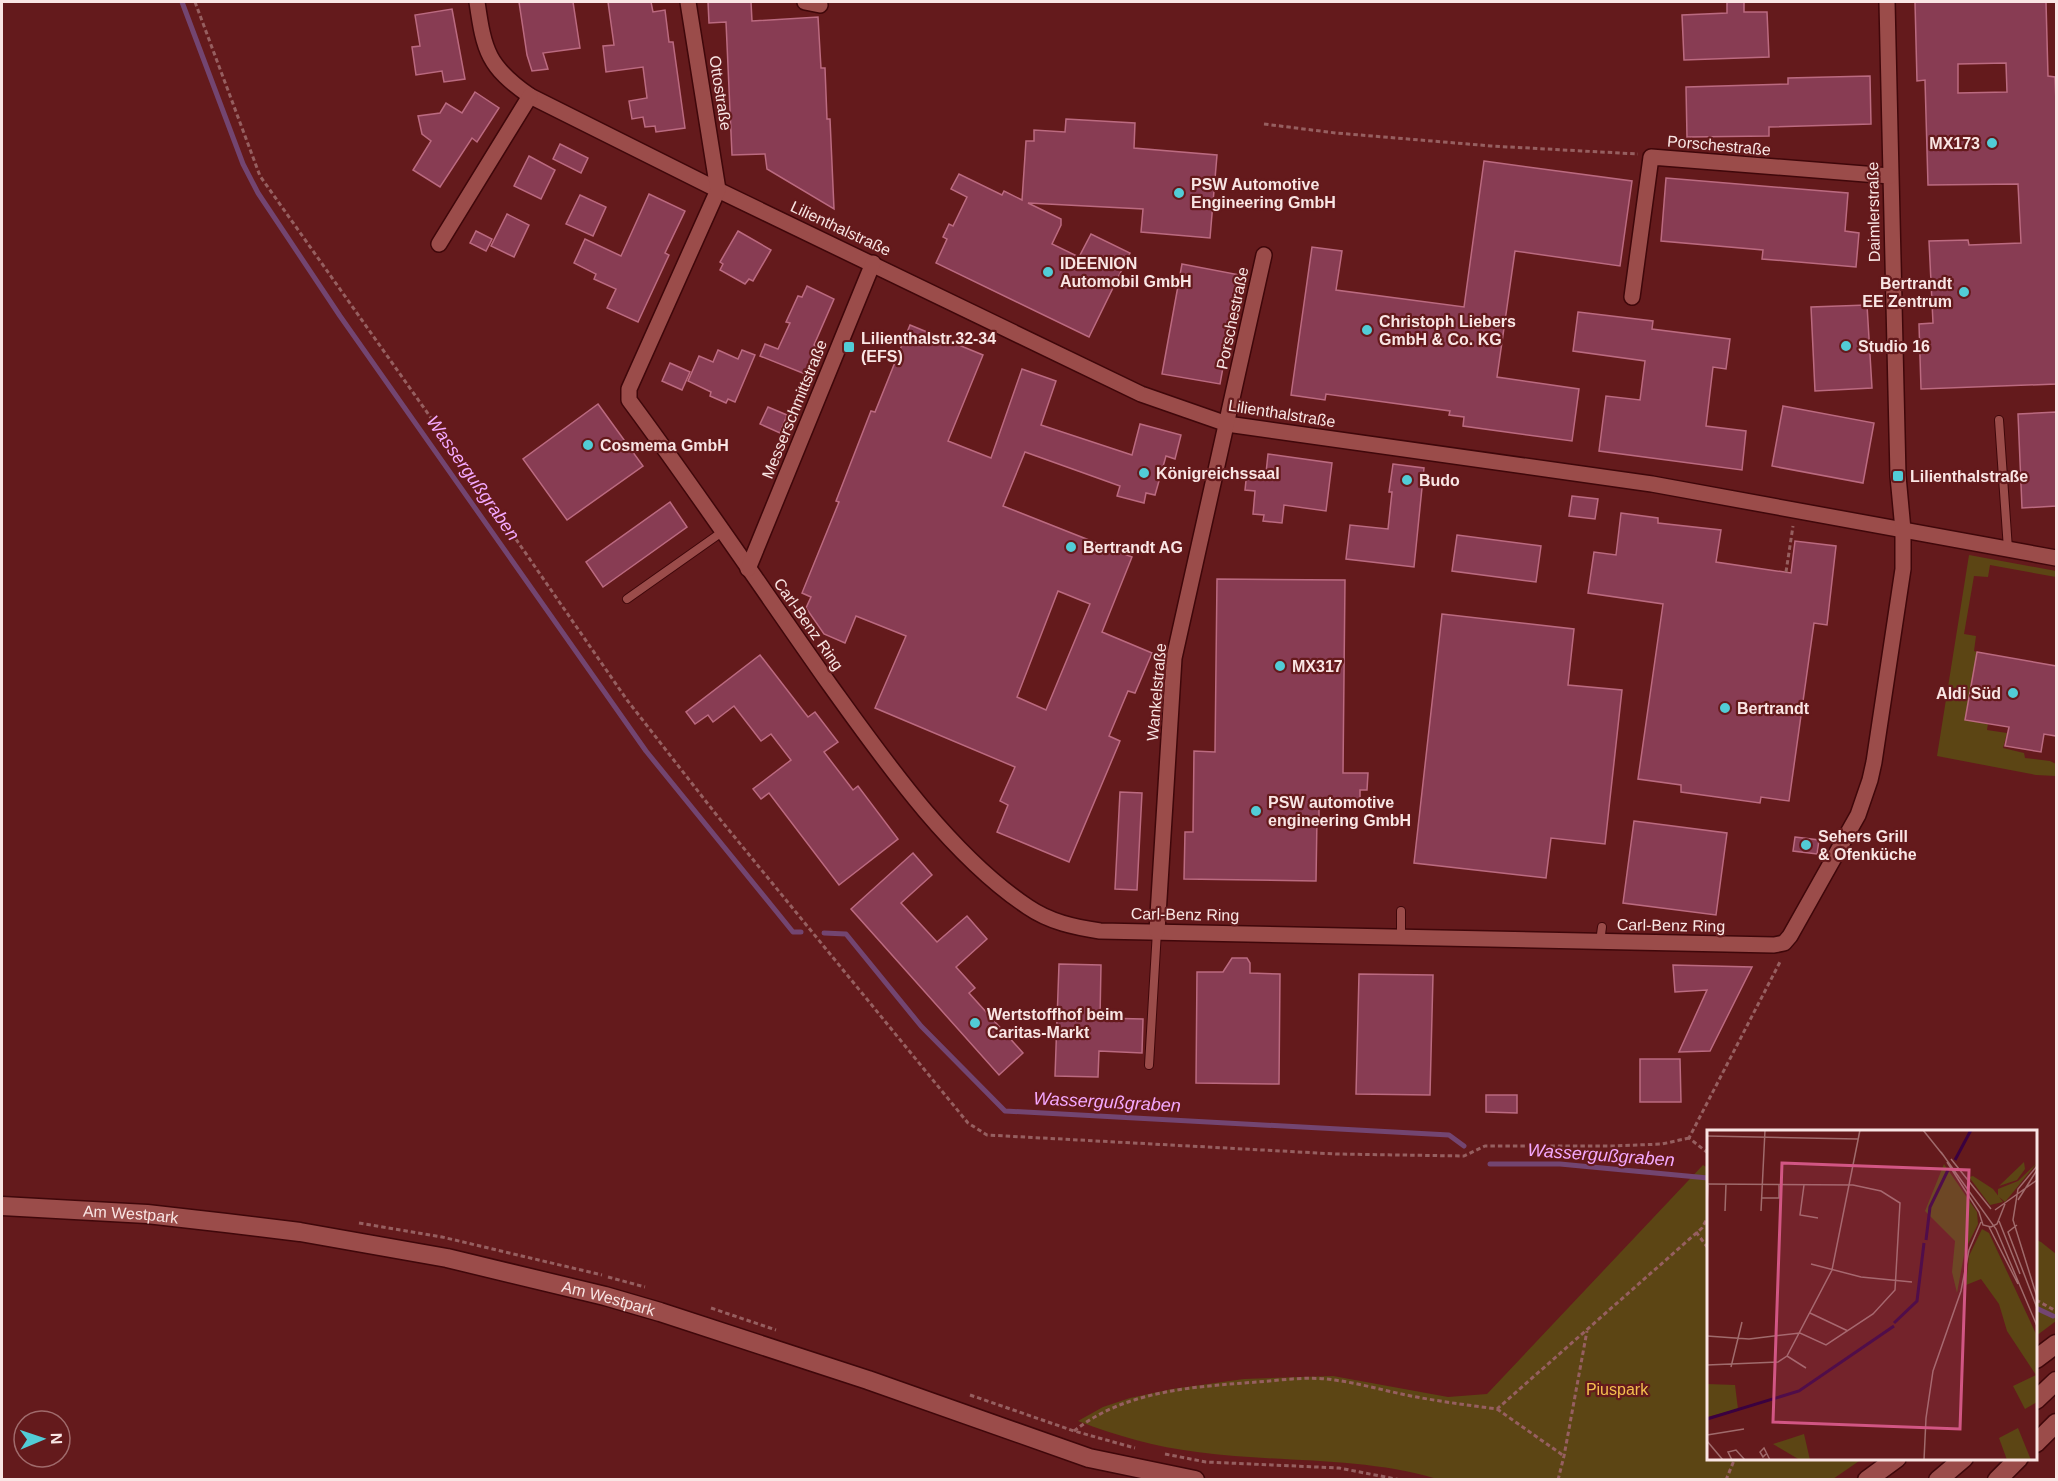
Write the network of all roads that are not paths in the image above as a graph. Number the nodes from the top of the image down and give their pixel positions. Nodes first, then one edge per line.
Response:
1 (477, 2) edge
2 (688, 2) edge
3 (1887, 2) edge
4 (530, 96) junction
5 (1890, 176) junction
6 (718, 190) junction
7 (439, 244) dead end
8 (1264, 255) dead end
9 (873, 263) junction
10 (1632, 297) dead end
11 (1999, 420) dead end
12 (1227, 424) junction
13 (1903, 530) junction
14 (722, 532) junction
15 (2008, 549) junction
16 (2056, 558) edge
17 (748, 569) junction
18 (627, 598) dead end
19 (1401, 911) dead end
20 (1157, 932) junction
21 (1401, 938) junction
22 (1149, 1065) dead end
23 (2, 1206) edge
24 (2056, 1344) edge
25 (2037, 1358) edge
26 (2056, 1381) edge
27 (2037, 1399) edge
28 (2056, 1423) edge
29 (2037, 1442) edge
30 (1894, 1460) edge
31 (1962, 1460) edge
32 (2017, 1460) edge
33 (1195, 1479) edge
34 (1867, 1479) edge
35 (1938, 1479) edge
36 (1997, 1479) edge

1 - 4 street, Lilienthalstraße
2 - 6 street, Ottostraße
3 - 5 street, Daimlerstraße
4 - 6 street, Lilienthalstraße
4 - 7 street
5 - 10 street, Porschestraße
5 - 13 street, Daimlerstraße
6 - 9 street, Lilienthalstraße
6 - 14 street, Carl-Benz Ring
8 - 12 street, Porschestraße
9 - 12 street, Lilienthalstraße
9 - 17 street, Messerschmittstraße
11 - 15 lane
12 - 13 street, Lilienthalstraße
12 - 20 street, Wankelstraße
13 - 15 street, Lilienthalstraße
13 - 21 street, Carl-Benz Ring
14 - 17 street, Carl-Benz Ring
14 - 18 lane
15 - 16 street, Lilienthalstraße
17 - 20 street, Carl-Benz Ring
19 - 21 lane
20 - 21 street, Carl-Benz Ring
20 - 22 lane
23 - 33 main road, Am Westpark
24 - 25 main road
26 - 27 main road
28 - 29 main road
30 - 34 main road
31 - 35 main road
32 - 36 main road

